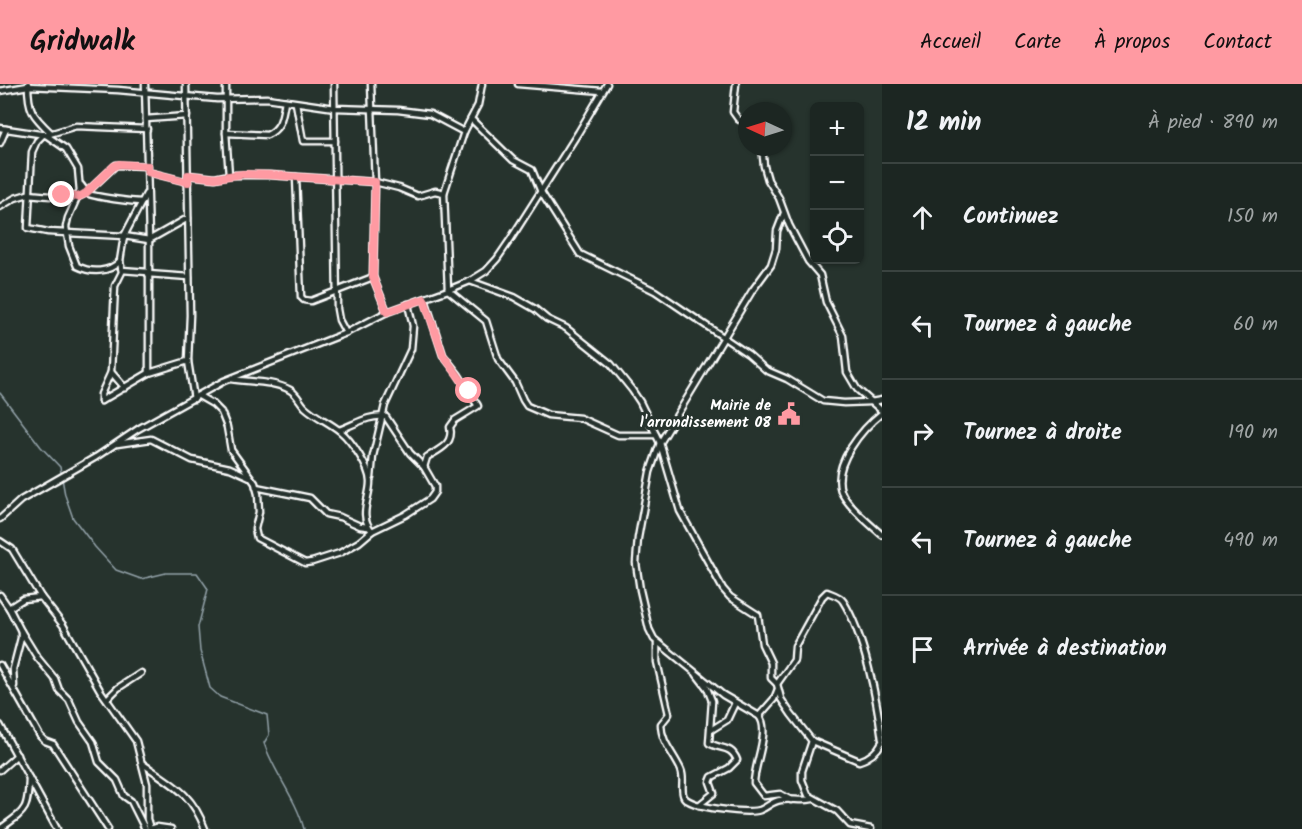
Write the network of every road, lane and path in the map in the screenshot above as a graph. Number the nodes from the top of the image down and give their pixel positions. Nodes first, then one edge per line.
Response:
1 (146, 84) edge
2 (186, 84) edge
3 (226, 84) edge
4 (334, 84) edge
5 (371, 84) edge
6 (482, 84) edge
7 (519, 84) edge
8 (607, 84) edge
9 (736, 84) edge
10 (28, 85) edge
11 (1, 90) edge
12 (602, 91) junction
13 (145, 92) junction
14 (186, 96) junction
15 (227, 99) junction
16 (285, 102) junction
17 (296, 103) junction
18 (335, 108) junction
19 (372, 108) junction
20 (187, 117) junction
21 (146, 119) junction
22 (471, 119) junction
23 (738, 119) edge
24 (0, 128) edge
25 (6, 129) junction
26 (147, 129) junction
27 (464, 132) junction
28 (226, 133) junction
29 (47, 134) junction
30 (335, 141) junction
31 (0, 143) edge
32 (763, 156) edge
33 (148, 169) junction
34 (188, 175) junction
35 (230, 175) junction
36 (296, 177) junction
37 (335, 180) junction
38 (188, 182) junction
39 (375, 182) junction
40 (81, 185) junction
41 (147, 192) junction
42 (541, 192) junction
43 (86, 193) junction
44 (444, 193) junction
45 (28, 194) junction
46 (78, 197) junction
47 (142, 201) junction
48 (0, 207) edge
49 (784, 213) junction
50 (188, 218) junction
51 (68, 232) junction
52 (124, 236) junction
53 (149, 240) junction
54 (120, 261) junction
55 (122, 270) junction
56 (148, 273) junction
57 (189, 277) junction
58 (373, 277) junction
59 (470, 281) junction
60 (338, 290) junction
61 (448, 290) junction
62 (424, 299) junction
63 (408, 304) junction
64 (387, 312) junction
65 (346, 333) junction
66 (723, 338) junction
67 (188, 361) junction
68 (111, 372) junction
69 (149, 373) junction
70 (231, 379) junction
71 (125, 388) junction
72 (196, 398) junction
73 (882, 400) edge
74 (871, 402) junction
75 (882, 412) edge
76 (383, 416) junction
77 (339, 430) junction
78 (656, 435) junction
79 (660, 443) junction
80 (114, 445) junction
81 (424, 467) junction
82 (252, 478) junction
83 (370, 480) junction
84 (256, 487) junction
85 (0, 519) edge
86 (370, 529) junction
87 (882, 535) edge
88 (0, 541) edge
89 (0, 596) edge
90 (41, 597) junction
91 (9, 608) junction
92 (21, 631) junction
93 (657, 643) junction
94 (0, 665) edge
95 (693, 670) junction
96 (141, 673) dead end
97 (6, 675) junction
98 (0, 682) edge
99 (778, 686) junction
100 (14, 689) junction
101 (107, 699) junction
102 (735, 703) junction
103 (759, 716) junction
104 (0, 725) edge
105 (711, 730) junction
106 (882, 740) edge
107 (812, 741) junction
108 (16, 755) junction
109 (142, 763) junction
110 (0, 770) edge
111 (29, 777) junction
112 (814, 799) junction
113 (791, 800) junction
114 (699, 805) junction
115 (0, 829) edge
116 (57, 829) edge
117 (108, 829) edge
118 (149, 829) edge
119 (171, 829) edge
120 (205, 829) edge
121 (871, 829) edge

1 - 13 street
2 - 14 street
3 - 15 street
4 - 18 street
5 - 19 street
6 - 22 street
7 - 12 street
8 - 12 street
9 - 23 street
10 - 11 street
10 - 13 street
10 - 29 street
12 - 42 street
13 - 14 street
13 - 21 street
14 - 15 street
14 - 20 street
15 - 16 street
15 - 28 street
16 - 17 street
16 - 28 street
17 - 18 street
17 - 30 street
18 - 19 street
18 - 30 street
19 - 27 street
19 - 39 street
20 - 21 street
20 - 34 street
21 - 26 street
22 - 27 street
22 - 42 street
24 - 25 street
25 - 29 street
25 - 31 street
26 - 29 street
26 - 33 street
27 - 44 street
28 - 35 street
29 - 40 street
29 - 45 street
30 - 37 street
32 - 49 street
33 - 38 street
33 - 41 street
33 - 43 street
34 - 35 street
34 - 38 street
35 - 36 street
36 - 37 street
36 - 60 street
37 - 39 street
37 - 60 street
38 - 50 street
39 - 44 street
39 - 58 street
40 - 43 street
40 - 46 street
41 - 47 street
41 - 53 street
42 - 59 street
42 - 66 street
43 - 46 street
43 - 47 street
44 - 61 street
45 - 46 street
45 - 48 street
45 - 51 street
46 - 51 street
47 - 52 street
49 - 66 street
49 - 74 street
50 - 53 street
50 - 57 street
51 - 52 street
51 - 54 street
52 - 53 street
52 - 54 street
53 - 56 street
54 - 55 street
55 - 56 street
55 - 68 street
56 - 57 street
56 - 69 street
57 - 67 street
58 - 60 street
58 - 64 street
59 - 61 street
59 - 78 street
60 - 65 street
61 - 62 street
61 - 78 street
62 - 63 street
62 - 81 street
63 - 64 street
63 - 76 street
64 - 65 street
65 - 70 street
66 - 74 street
66 - 79 street
67 - 69 street
67 - 72 street
68 - 71 street
68 - 71 street
69 - 71 street
70 - 72 street
70 - 77 street
72 - 80 street
72 - 82 street
73 - 74 street
74 - 75 street
75 - 87 street
76 - 77 street
76 - 81 street
76 - 83 street
77 - 83 street
78 - 79 street
79 - 93 street
79 - 99 street
80 - 82 street
80 - 85 street
81 - 86 street
82 - 84 street
83 - 86 street
84 - 86 street
84 - 86 street
88 - 90 street
89 - 91 street
90 - 91 street
90 - 101 street
91 - 92 street
92 - 100 street
92 - 118 street
93 - 95 street
93 - 114 street
94 - 97 street
95 - 102 street
95 - 105 street
96 - 101 street
97 - 98 street
97 - 100 street
99 - 103 street
99 - 106 street
99 - 107 street
100 - 117 street
101 - 109 street
102 - 103 street
102 - 105 street
103 - 113 street
104 - 108 street
105 - 114 street
106 - 107 street
107 - 112 street
108 - 110 street
108 - 111 street
109 - 118 street
109 - 120 street
111 - 115 street
111 - 116 street
112 - 113 street
112 - 121 street
113 - 114 street
118 - 119 street

